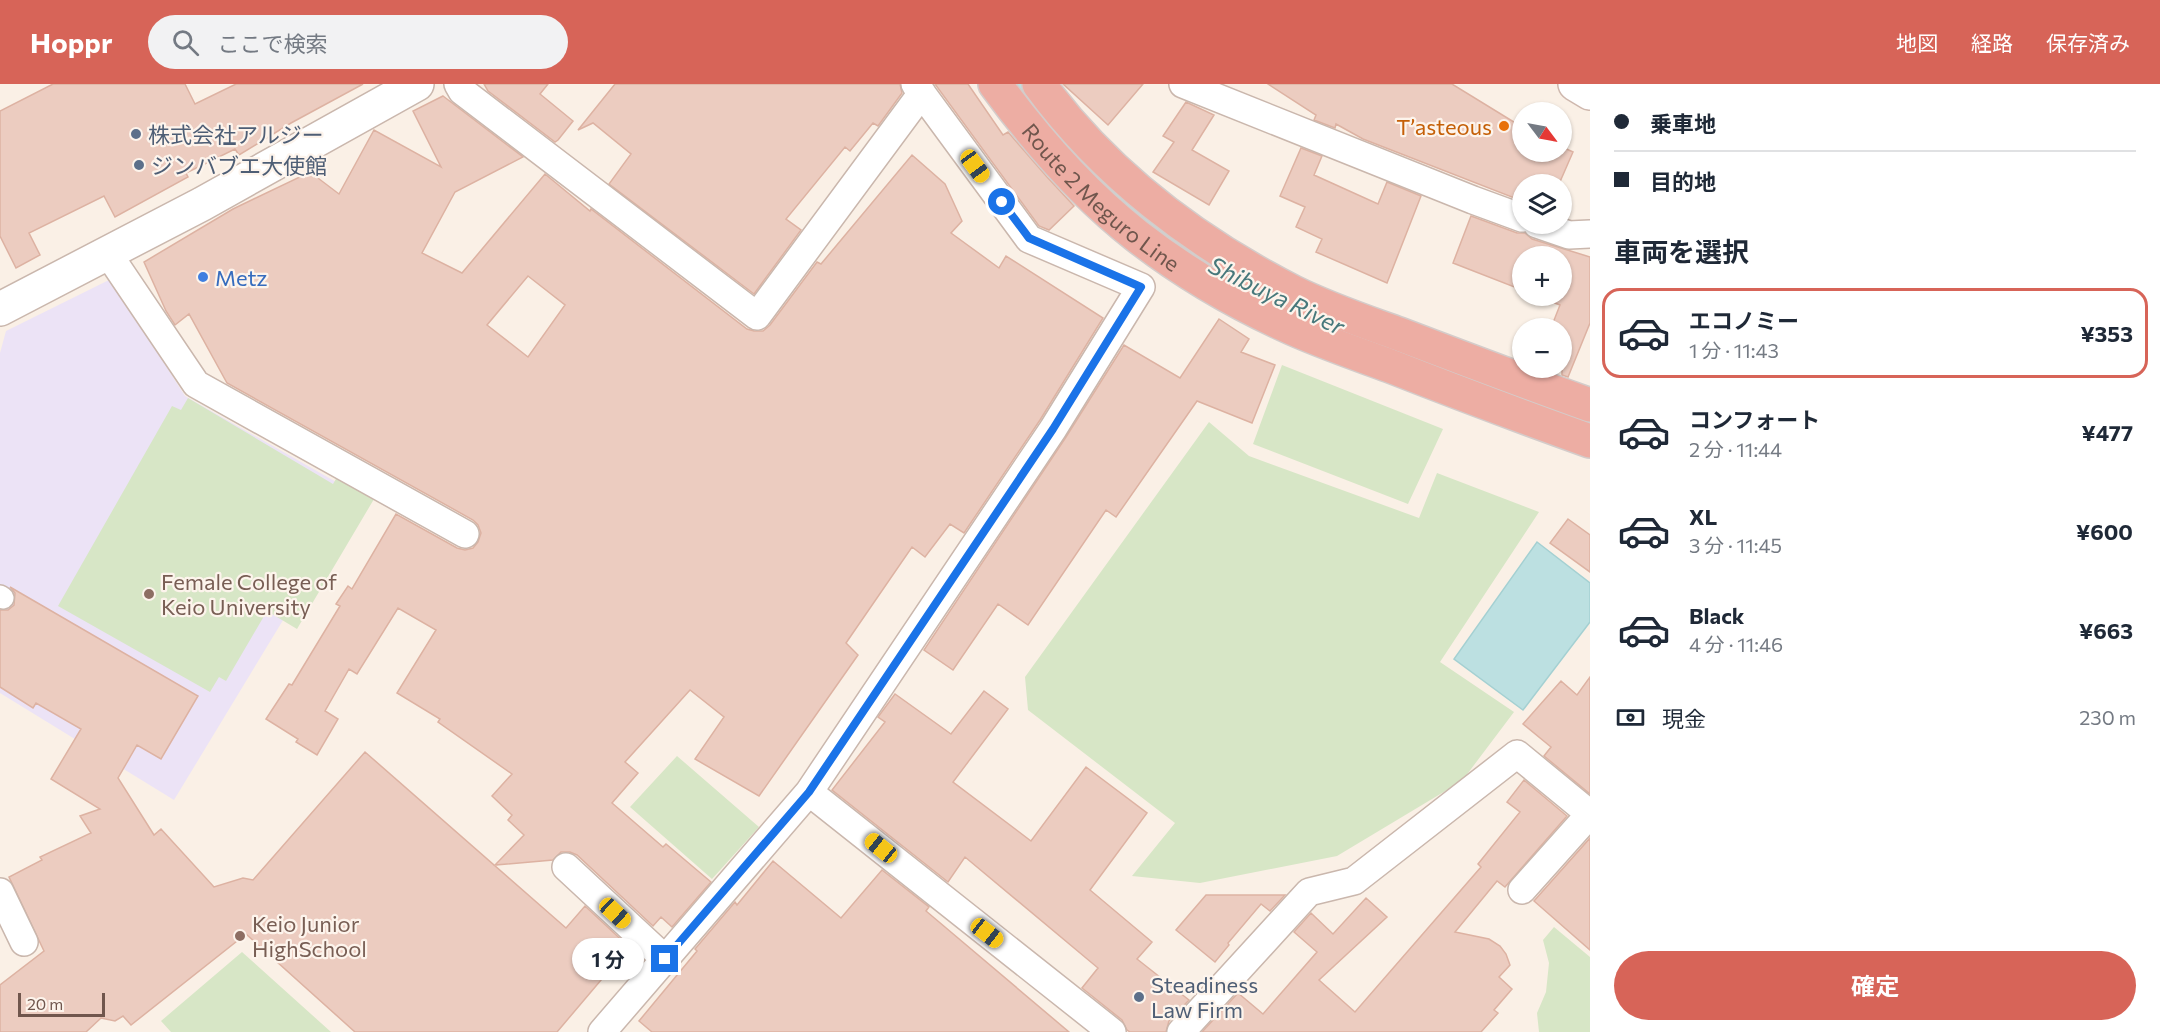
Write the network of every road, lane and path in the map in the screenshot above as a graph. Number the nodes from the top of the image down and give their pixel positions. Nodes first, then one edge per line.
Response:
1 (417, 84) edge
2 (458, 84) edge
3 (995, 84) edge
4 (1039, 84) edge
5 (1183, 84) edge
6 (1575, 84) edge
7 (919, 89) edge
8 (1590, 93) edge
9 (1512, 214) edge
10 (1566, 234) edge
11 (1590, 234) edge
12 (107, 252) junction
13 (0, 309) edge
14 (1590, 405) edge
15 (1590, 441) edge
16 (465, 534) dead end
17 (809, 792) junction
18 (1590, 814) edge
19 (566, 867) dead end
20 (1522, 891) dead end
21 (0, 892) edge
22 (24, 942) dead end
23 (665, 959) junction
24 (602, 1032) edge
25 (1112, 1032) edge
26 (1181, 1032) edge

1 - 12 street
2 - 7 street
3 - 15 highway, Route 2 Meguro Line
4 - 14 highway, Route 2 Meguro Line
5 - 9 street
6 - 8 street
7 - 17 street
10 - 11 street
12 - 13 street
12 - 16 street
17 - 23 street
17 - 25 street
18 - 20 street
18 - 26 street
19 - 23 street
21 - 22 street
23 - 24 street

